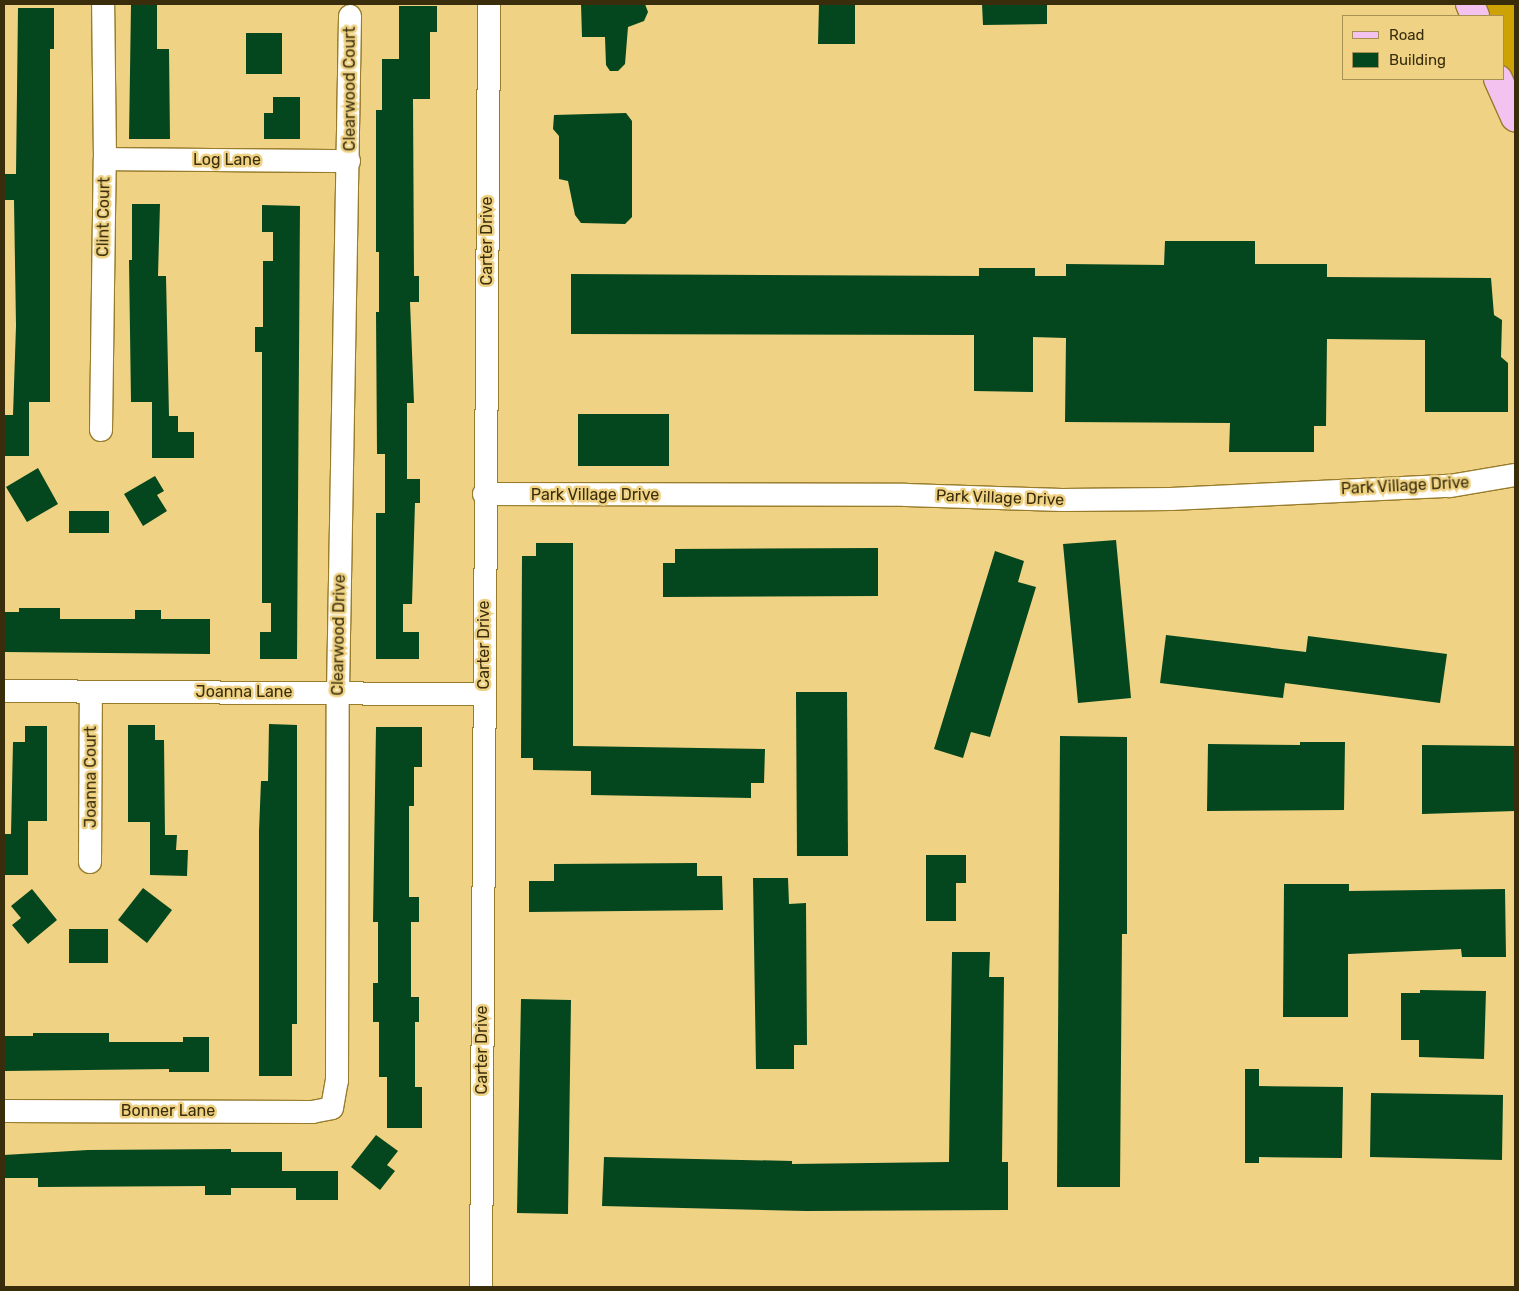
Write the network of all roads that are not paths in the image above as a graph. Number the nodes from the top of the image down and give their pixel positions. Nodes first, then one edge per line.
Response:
1 (103, 4) edge
2 (489, 4) edge
3 (350, 16) dead end
4 (1498, 80) edge
5 (1515, 117) edge
6 (105, 159) junction
7 (350, 161) junction
8 (101, 430) dead end
9 (1515, 475) edge
10 (484, 494) junction
11 (4, 691) edge
12 (91, 692) junction
13 (338, 692) junction
14 (484, 694) junction
15 (90, 862) dead end
16 (332, 1108) joint
17 (4, 1111) edge
18 (481, 1287) edge

1 - 6 street, Clint Court
2 - 10 street, Carter Drive
3 - 7 street, Clearwood Court
4 - 5 main road
6 - 7 street, Log Lane
6 - 8 street, Clint Court
7 - 13 street, Clearwood Drive
9 - 10 street, Park Village Drive
10 - 14 street, Carter Drive
11 - 12 street, Joanna Lane
12 - 13 street, Joanna Lane
12 - 15 street, Joanna Court
13 - 14 street, Joanna Lane
13 - 16 street, Clearwood Drive
14 - 18 street, Carter Drive
16 - 17 street, Bonner Lane

